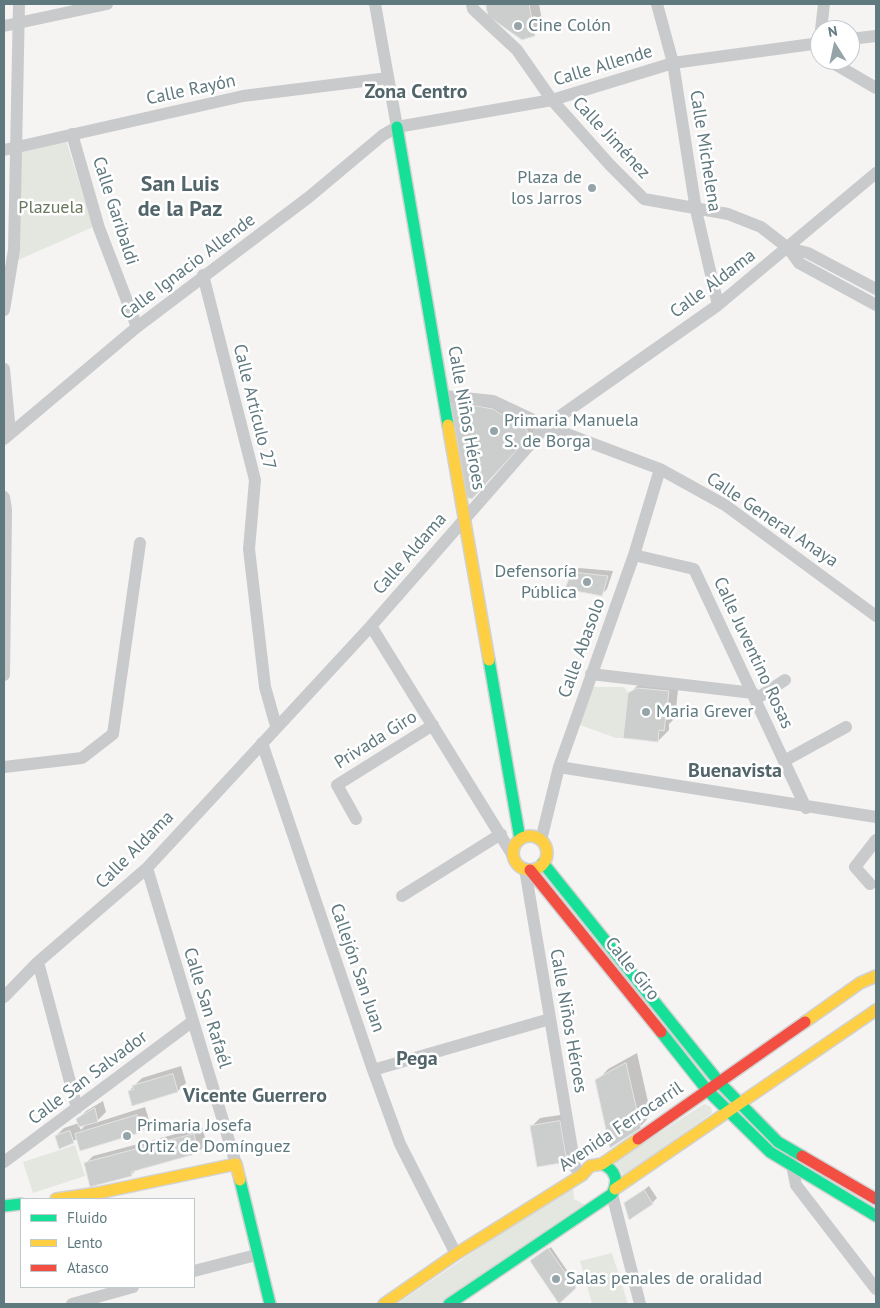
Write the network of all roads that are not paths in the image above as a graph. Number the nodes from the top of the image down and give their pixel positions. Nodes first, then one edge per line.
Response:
1 (19, 4) edge
2 (107, 4) edge
3 (375, 4) edge
4 (472, 4) edge
5 (657, 4) edge
6 (824, 4) edge
7 (822, 20) edge
8 (18, 22) junction
9 (4, 26) edge
10 (876, 36) edge
11 (860, 38) edge
12 (810, 45) edge
13 (673, 63) junction
14 (845, 70) edge
15 (388, 78) junction
16 (876, 88) edge
17 (552, 100) junction
18 (398, 128) junction
19 (72, 134) junction
20 (16, 146) junction
21 (4, 150) edge
22 (876, 173) edge
23 (696, 210) junction
24 (788, 248) junction
25 (203, 275) junction
26 (876, 289) edge
27 (718, 305) junction
28 (876, 305) edge
29 (4, 310) edge
30 (137, 327) junction
31 (4, 369) edge
32 (445, 396) junction
33 (546, 426) junction
34 (7, 436) edge
35 (660, 469) junction
36 (4, 497) edge
37 (466, 518) junction
38 (140, 543) dead end
39 (634, 555) junction
40 (876, 616) edge
41 (371, 626) junction
42 (4, 674) edge
43 (591, 674) junction
44 (785, 680) dead end
45 (754, 696) junction
46 (433, 725) junction
47 (276, 726) junction
48 (846, 727) dead end
49 (262, 743) junction
50 (784, 761) junction
51 (4, 767) edge
52 (559, 767) junction
53 (806, 808) junction
54 (876, 817) edge
55 (356, 819) dead end
56 (501, 834) junction
57 (520, 839) junction
58 (541, 840) junction
59 (876, 840) edge
60 (512, 854) junction
61 (543, 863) junction
62 (147, 868) junction
63 (527, 870) junction
64 (870, 884) dead end
65 (402, 896) dead end
66 (38, 962) junction
67 (876, 966) edge
68 (876, 976) edge
69 (860, 983) junction
70 (4, 997) edge
71 (876, 1010) edge
72 (550, 1019) junction
73 (193, 1021) junction
74 (373, 1070) junction
75 (719, 1082) junction
76 (707, 1090) junction
77 (740, 1105) junction
78 (77, 1108) junction
79 (729, 1112) junction
80 (793, 1151) junction
81 (4, 1162) edge
82 (236, 1164) junction
83 (602, 1164) junction
84 (790, 1164) junction
85 (584, 1186) junction
86 (610, 1194) junction
87 (99, 1196) edge
88 (70, 1198) edge
89 (876, 1199) edge
90 (20, 1204) edge
91 (4, 1206) edge
92 (876, 1216) edge
93 (456, 1254) junction
94 (256, 1255) junction
95 (195, 1271) edge
96 (130, 1288) edge
97 (876, 1289) edge
98 (115, 1294) edge
99 (72, 1304) edge
100 (270, 1304) edge
101 (384, 1304) edge
102 (449, 1304) edge
103 (640, 1304) edge

1 - 8 street
2 - 8 street
3 - 15 street, Calle Niños Héroes
4 - 17 street, Calle Jiménez
5 - 13 street, Calle Michelena
6 - 7 street
8 - 9 street
8 - 20 street
10 - 11 street
12 - 13 street, Calle Allende
13 - 17 street, Calle Allende
13 - 23 street, Calle Michelena
14 - 16 street
15 - 18 street, Calle Niños Héroes
15 - 19 street, Calle Rayón
17 - 18 street, Calle Allende
17 - 23 street, Calle Jiménez
18 - 25 street, Calle Ignacio Allende
18 - 32 street, Calle Niños Héroes
19 - 20 street, Calle Rayón
19 - 30 street, Calle Garibaldi
20 - 21 street, Calle Rayón
20 - 29 street
22 - 24 street, Calle Aldama
23 - 24 street, Calle Jiménez
23 - 27 street, Calle Michelena
24 - 26 street, Calle Jiménez
24 - 27 street, Calle Aldama
24 - 28 street, Calle Jiménez
25 - 30 street, Calle Ignacio Allende
25 - 47 street, Calle Artículo 27
27 - 33 street, Calle Aldama
30 - 34 street, Calle Ignacio Allende
31 - 34 street
32 - 33 street, Calle General Anaya
32 - 37 street, Calle Niños Héroes
33 - 35 street, Calle General Anaya
33 - 37 street, Calle Aldama
35 - 39 street, Calle Abasolo
35 - 40 street, Calle General Anaya
36 - 42 street
37 - 41 street, Calle Aldama
37 - 57 street, Calle Niños Héroes
38 - 51 street
39 - 43 street, Calle Abasolo
39 - 45 street, Calle Juventino Rosas
41 - 46 street
41 - 47 street, Calle Aldama
43 - 45 street
43 - 52 street, Calle Abasolo
44 - 45 street
45 - 50 street, Calle Juventino Rosas
46 - 55 street, Privada Giro
46 - 56 street
47 - 49 street, Calle Aldama
48 - 50 street
49 - 62 street, Calle Aldama
49 - 74 street, Callejón San Juan
50 - 53 street, Calle Juventino Rosas
52 - 53 street
52 - 58 street, Calle Abasolo
53 - 54 street
56 - 60 street
56 - 65 street
57 - 58 street
57 - 60 street
58 - 61 street
59 - 64 street
60 - 63 street
61 - 63 street
61 - 75 street, Calle Giro
62 - 66 street, Calle Aldama
62 - 73 street, Calle San Rafaél
63 - 72 street, Calle Niños Héroes
63 - 76 street, Calle Giro
66 - 70 street, Calle Aldama
66 - 78 street
67 - 69 street
68 - 69 street, Avenida Ferrocarril
69 - 75 street, Avenida Ferrocarril
71 - 77 street
72 - 74 street
72 - 85 street, Calle Niños Héroes
73 - 78 street, Calle San Salvador
73 - 82 street, Calle San Rafaél
74 - 93 street, Callejón San Juan
75 - 76 street, Avenida Ferrocarril
75 - 77 street, Calle Giro
76 - 79 street, Calle Giro
76 - 83 street, Avenida Ferrocarril
77 - 79 street
77 - 80 street, Calle Giro
78 - 81 street, Calle San Salvador
79 - 84 street, Calle Giro
79 - 86 street
80 - 84 street
80 - 89 street, Calle Giro
82 - 87 street
82 - 94 street, Calle San Rafaél
83 - 85 street, Avenida Ferrocarril
83 - 86 street
84 - 92 street, Calle Giro
84 - 97 street
85 - 86 street
85 - 93 street, Avenida Ferrocarril
86 - 102 street
86 - 103 street
87 - 88 street
90 - 91 street
93 - 101 street, Avenida Ferrocarril
94 - 95 street
94 - 100 street, Calle San Rafaél
96 - 98 street
98 - 99 street

